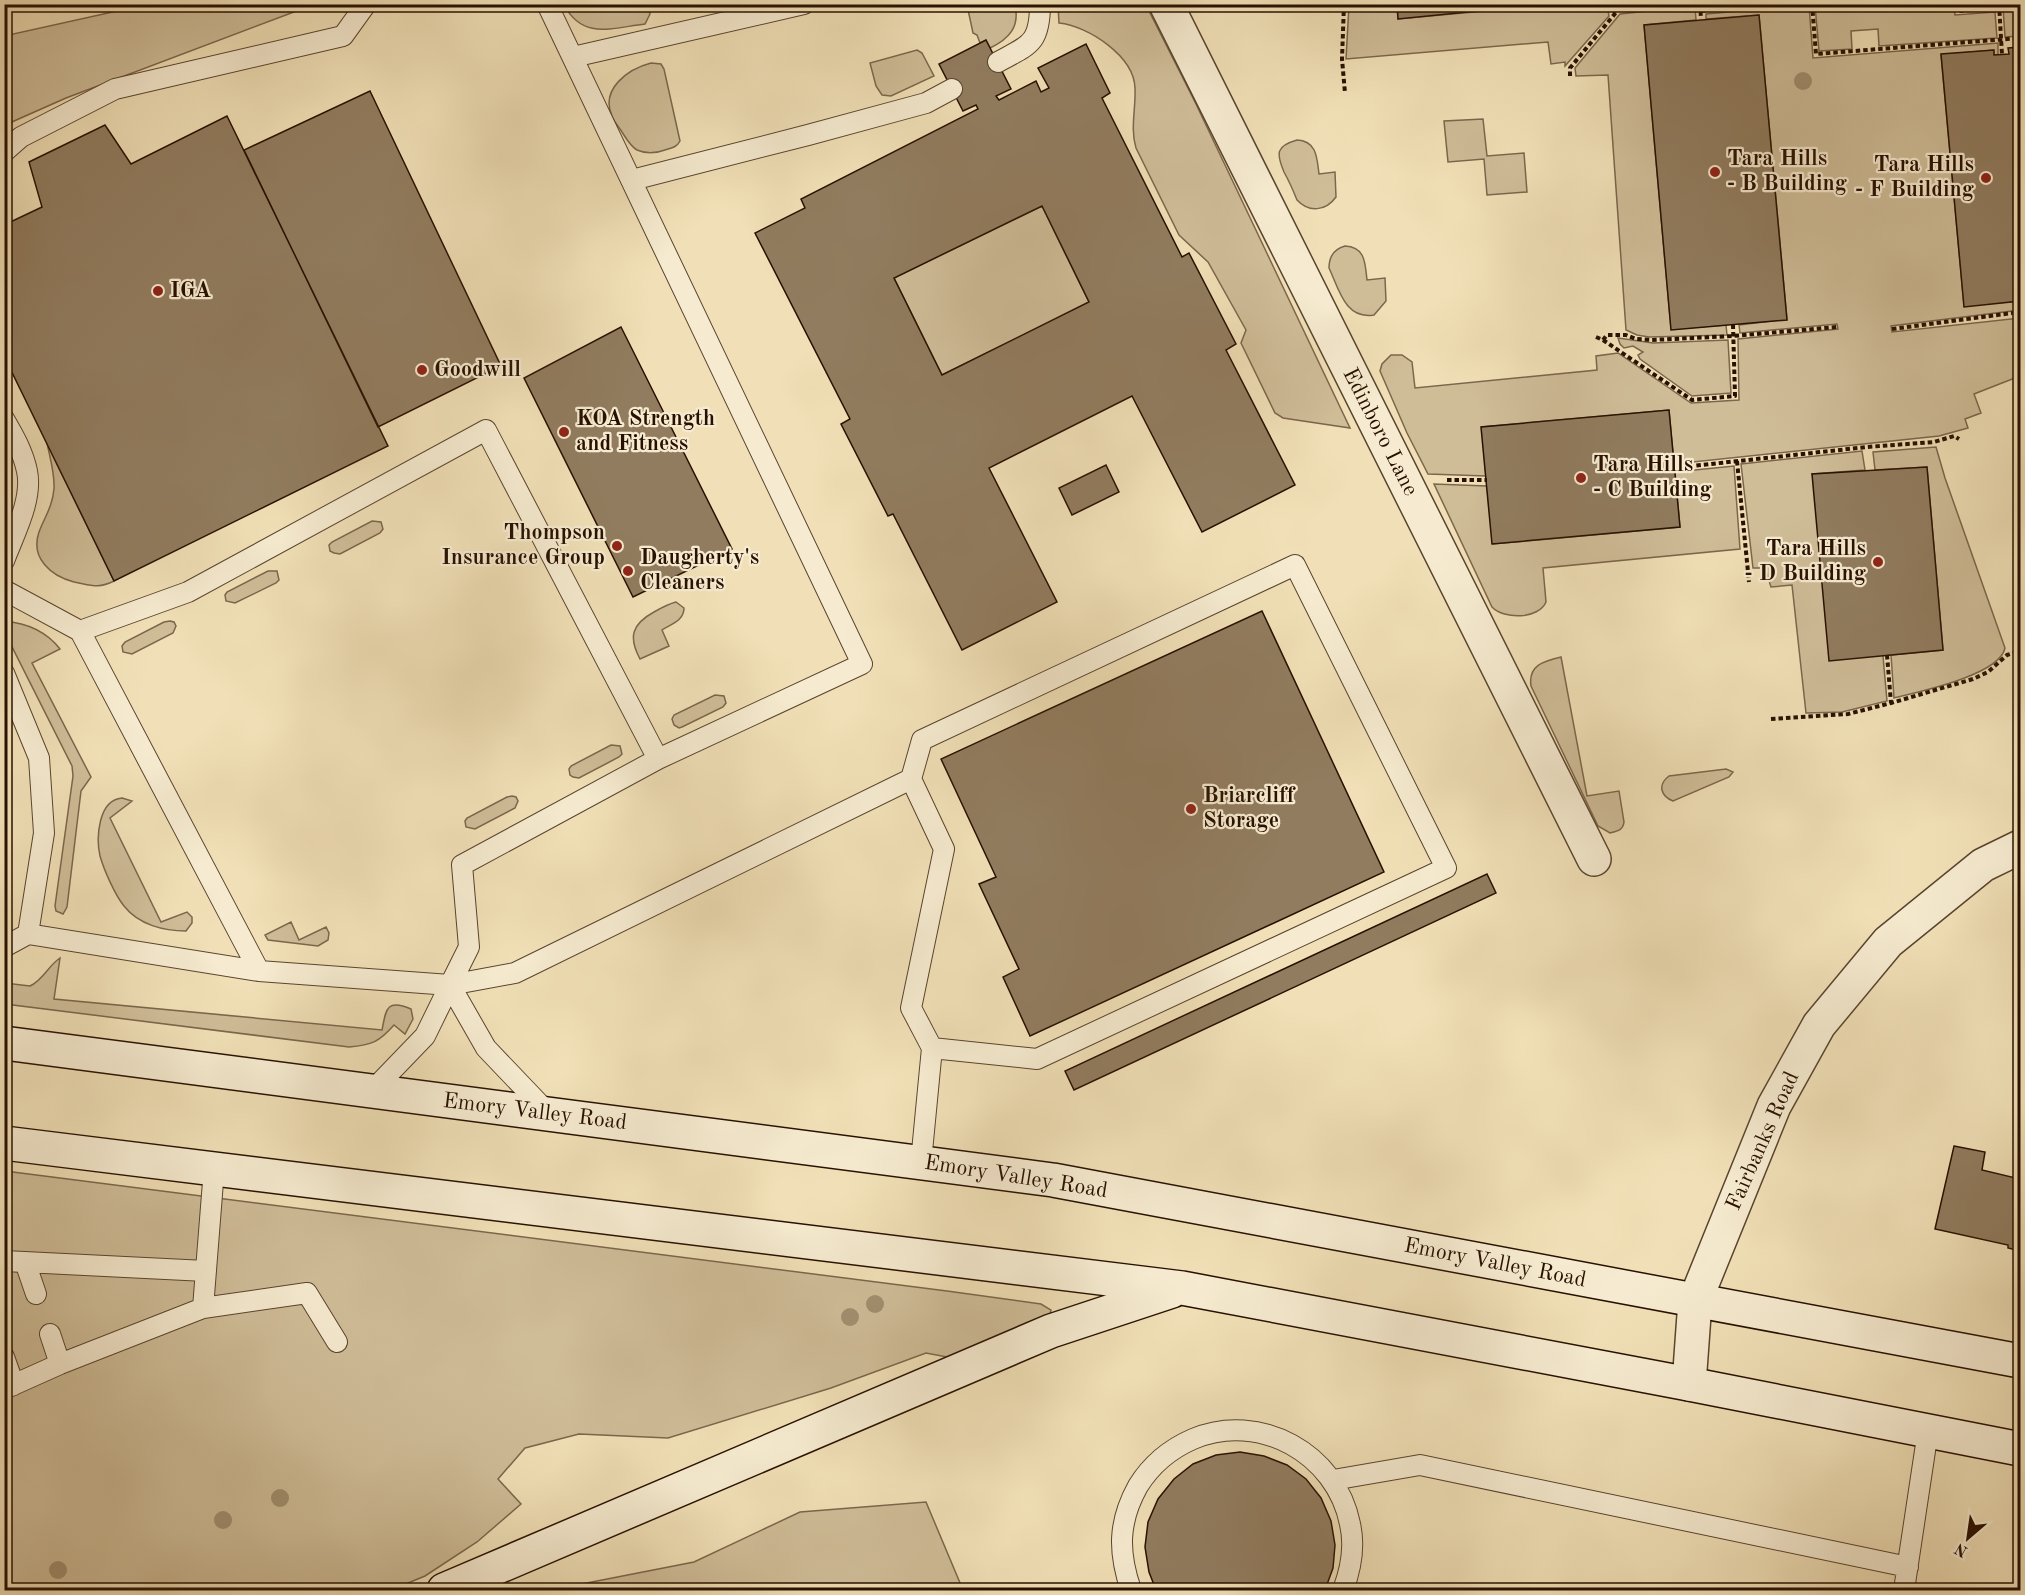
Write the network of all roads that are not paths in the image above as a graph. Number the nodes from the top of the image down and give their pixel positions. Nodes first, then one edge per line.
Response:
1 (366, 4) edge
2 (548, 4) edge
3 (804, 4) edge
4 (1040, 4) edge
5 (1166, 4) edge
6 (573, 57) junction
7 (998, 62) dead end
8 (952, 88) dead end
9 (4, 152) edge
10 (632, 180) junction
11 (4, 419) edge
12 (4, 561) edge
13 (4, 590) edge
14 (80, 631) junction
15 (4, 673) edge
16 (658, 759) junction
17 (911, 779) junction
18 (2020, 847) edge
19 (1594, 859) dead end
20 (28, 934) junction
21 (4, 947) edge
22 (259, 971) junction
23 (450, 985) junction
24 (4, 1043) edge
25 (932, 1048) junction
26 (372, 1091) junction
27 (550, 1115) junction
28 (4, 1143) edge
29 (921, 1162) junction
30 (214, 1169) junction
31 (4, 1261) edge
32 (25, 1262) junction
33 (206, 1271) junction
34 (1182, 1288) junction
35 (36, 1294) dead end
36 (1695, 1301) junction
37 (203, 1308) junction
38 (50, 1334) dead end
39 (337, 1342) dead end
40 (4, 1356) edge
41 (2020, 1361) edge
42 (60, 1364) junction
43 (1689, 1384) junction
44 (9, 1387) edge
45 (1928, 1431) junction
46 (2020, 1449) edge
47 (1333, 1480) junction
48 (1908, 1568) junction
49 (444, 1590) edge
50 (1131, 1590) edge
51 (1343, 1590) edge
52 (1904, 1590) edge

1 - 9 lane
2 - 6 lane
3 - 6 lane
4 - 7 lane
5 - 19 main road, Edinboro Lane
6 - 10 lane
8 - 10 lane
10 - 16 lane
11 - 12 lane
13 - 14 lane
14 - 16 lane
14 - 22 lane
15 - 20 lane
16 - 23 lane
17 - 23 lane
17 - 25 lane
17 - 25 lane
18 - 36 main road, Fairbanks Road
20 - 21 lane
20 - 22 lane
22 - 23 lane
23 - 26 lane
23 - 27 lane
24 - 26 main road, Emory Valley Road
25 - 29 lane
26 - 27 main road, Emory Valley Road
27 - 29 main road, Emory Valley Road
28 - 30 main road
29 - 36 main road, Emory Valley Road
30 - 33 lane
30 - 34 main road
31 - 32 lane
32 - 33 lane
32 - 35 lane
33 - 37 lane
34 - 43 main road
34 - 49 main road
36 - 41 main road, Emory Valley Road
36 - 43 main road, Fairbanks Road
37 - 39 lane
37 - 42 lane
38 - 42 lane
40 - 44 lane
42 - 44 lane
43 - 45 main road
45 - 46 main road
45 - 48 lane
47 - 48 lane
47 - 50 lane
47 - 51 lane
48 - 52 lane

